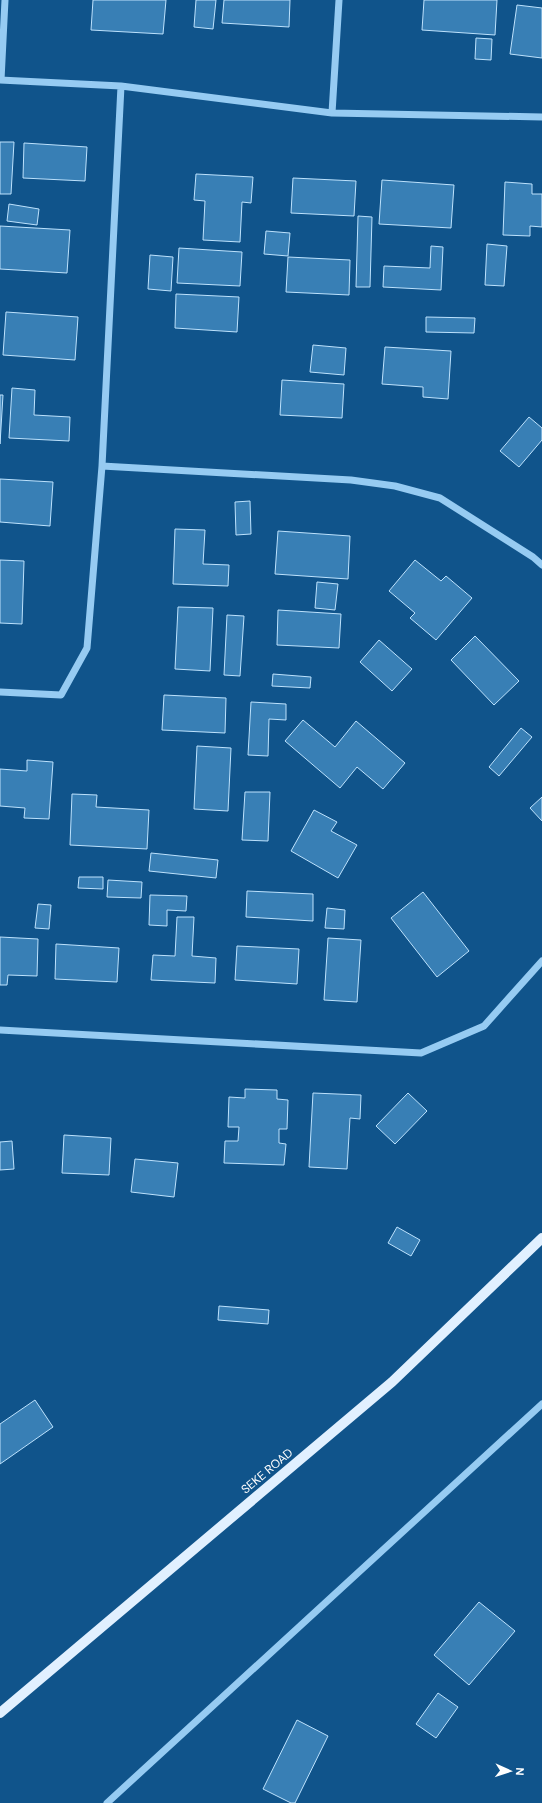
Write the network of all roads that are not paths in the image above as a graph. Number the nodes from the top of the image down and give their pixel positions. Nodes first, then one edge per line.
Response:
1 (5, 0) edge
2 (339, 0) edge
3 (1, 80) edge
4 (121, 86) junction
5 (332, 113) junction
6 (542, 117) edge
7 (102, 466) junction
8 (542, 565) edge
9 (0, 692) edge
10 (542, 961) edge
11 (0, 1030) edge
12 (542, 1238) edge
13 (542, 1404) edge
14 (0, 1712) edge
15 (107, 1803) edge

1 - 3 street
2 - 5 street
3 - 4 street
4 - 5 street
4 - 7 street
5 - 6 street
7 - 8 street
7 - 9 street
10 - 11 street
12 - 14 main road, SEKE ROAD
13 - 15 street

